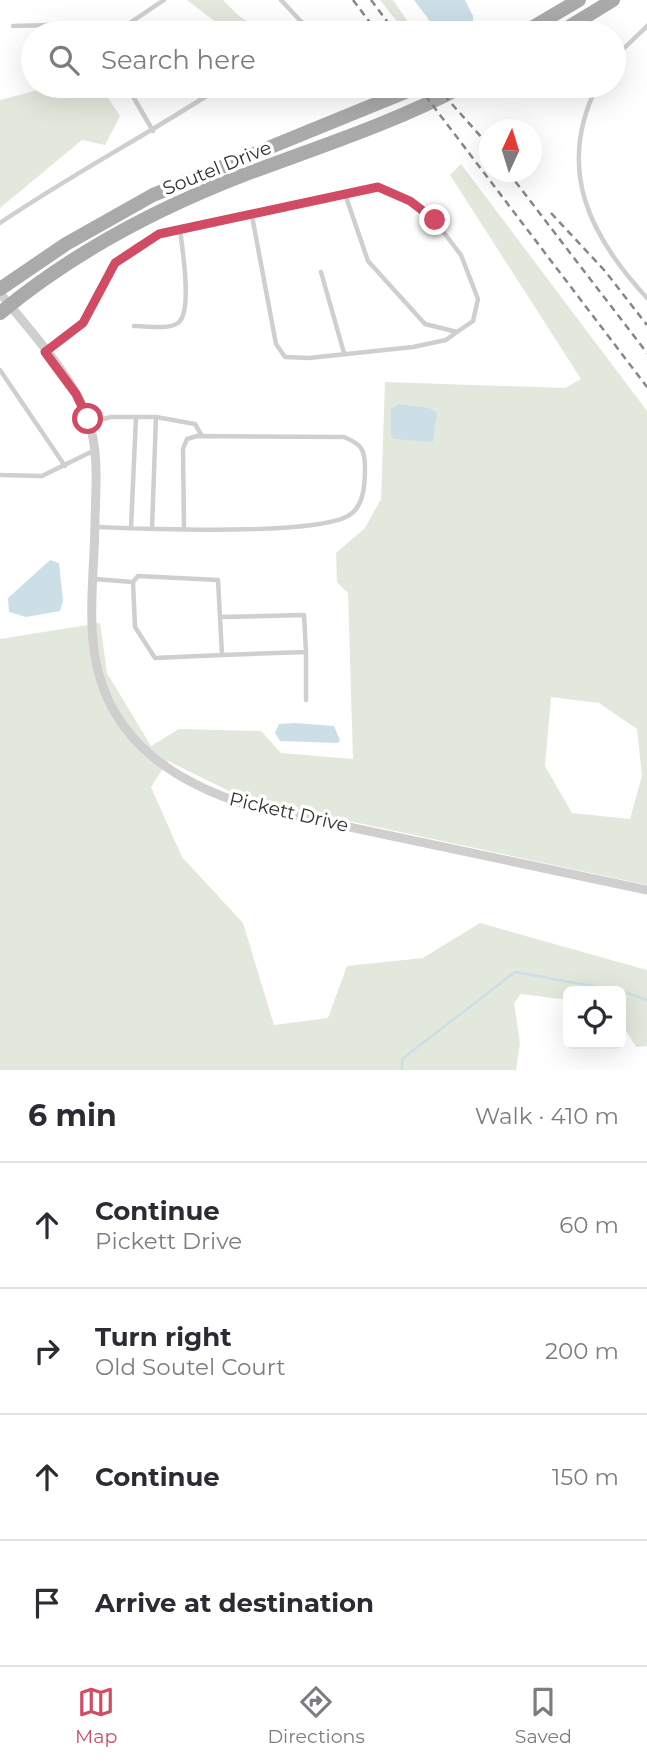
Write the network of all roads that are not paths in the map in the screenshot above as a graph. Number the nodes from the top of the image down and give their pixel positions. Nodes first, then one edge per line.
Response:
1 (164, 0) edge
2 (281, 0) edge
3 (579, 0) edge
4 (613, 0) edge
5 (133, 21) edge
6 (301, 21) edge
7 (543, 21) edge
8 (579, 21) edge
9 (13, 26) dead end
10 (21, 26) edge
11 (647, 26) edge
12 (626, 46) edge
13 (134, 98) edge
14 (204, 98) edge
15 (392, 98) edge
16 (438, 98) edge
17 (592, 98) edge
18 (153, 131) junction
19 (345, 194) junction
20 (252, 216) junction
21 (0, 223) edge
22 (180, 230) junction
23 (321, 272) dead end
24 (0, 291) edge
25 (647, 298) edge
26 (5, 309) edge
27 (134, 326) dead end
28 (457, 331) junction
29 (45, 352) junction
30 (344, 353) junction
31 (0, 370) edge
32 (136, 417) junction
33 (156, 417) junction
34 (89, 423) junction
35 (202, 436) junction
36 (94, 451) junction
37 (65, 466) junction
38 (0, 475) edge
39 (95, 527) junction
40 (131, 528) junction
41 (184, 528) junction
42 (152, 529) junction
43 (94, 579) junction
44 (133, 582) junction
45 (220, 617) junction
46 (306, 652) junction
47 (222, 655) junction
48 (306, 700) dead end
49 (647, 890) edge

1 - 5 lane
2 - 6 lane
3 - 7 main road
4 - 8 main road
9 - 10 lane
11 - 12 lane
13 - 18 lane
14 - 18 lane
15 - 24 main road, Soutel Drive
16 - 26 main road, Soutel Drive
17 - 25 lane
18 - 21 lane
19 - 20 lane
19 - 28 lane
19 - 28 lane
20 - 22 lane
20 - 30 lane
22 - 27 lane
22 - 29 lane
23 - 30 lane
24 - 26 street, Pickett Drive
26 - 29 street, Pickett Drive
28 - 30 lane
29 - 34 street, Pickett Drive
31 - 37 lane
32 - 33 lane
32 - 34 lane
32 - 40 lane
33 - 35 lane
33 - 42 lane
34 - 36 street, Pickett Drive
35 - 41 lane
35 - 41 lane
36 - 37 lane
36 - 39 street, Pickett Drive
37 - 38 lane
39 - 40 lane
39 - 43 street, Pickett Drive
40 - 42 lane
41 - 42 lane
43 - 44 lane
43 - 49 street, Pickett Drive
44 - 45 lane
44 - 47 lane
45 - 46 lane
45 - 47 lane
46 - 47 lane
46 - 48 lane

